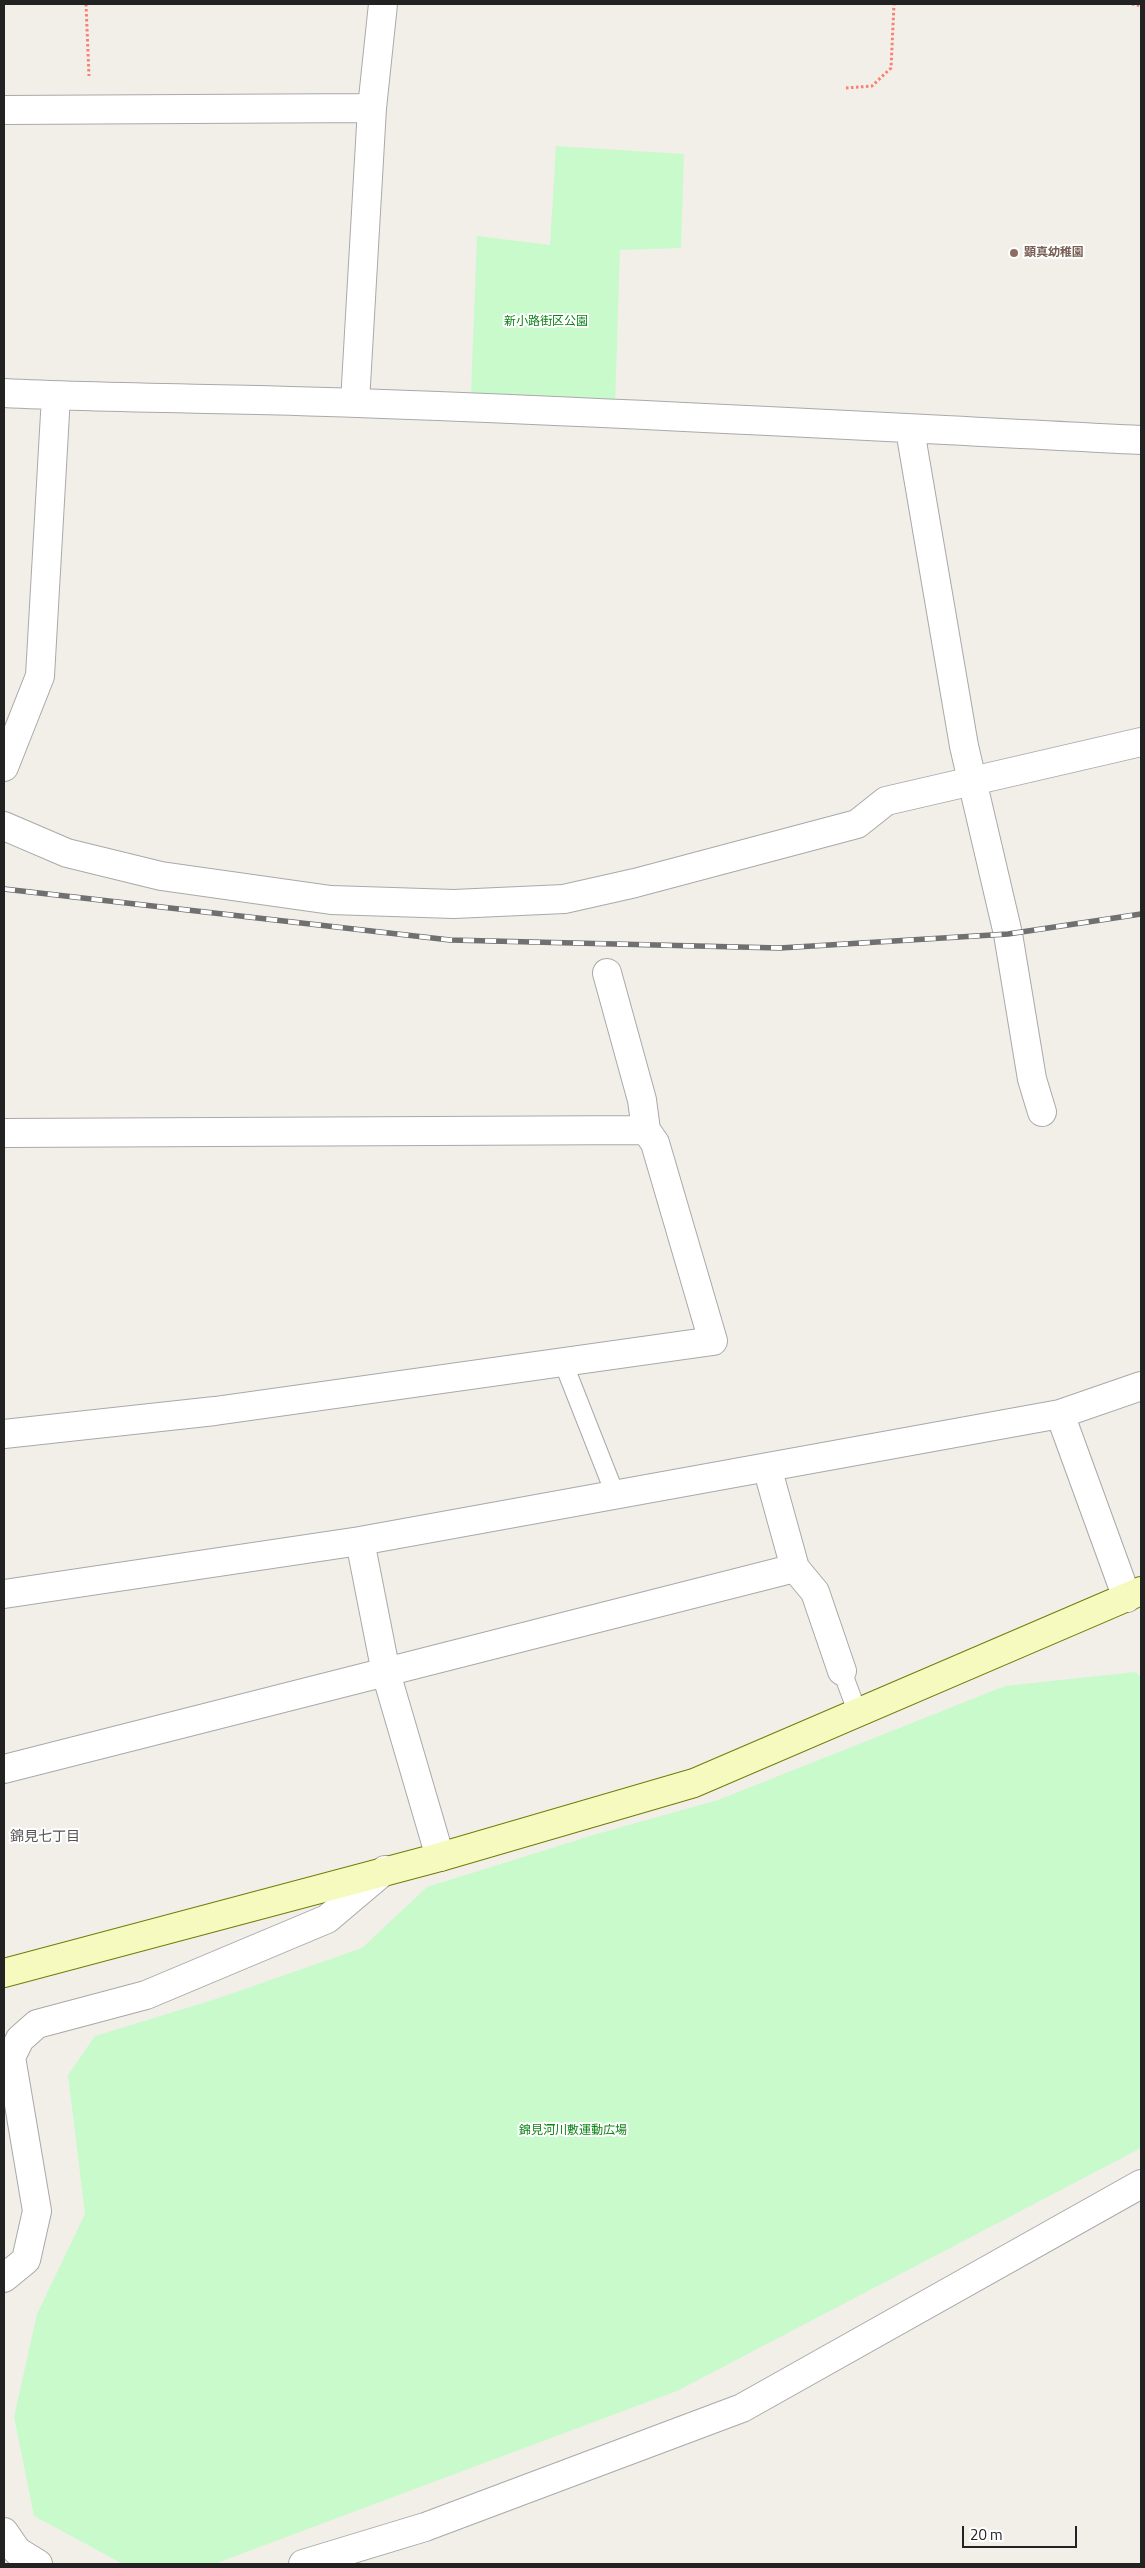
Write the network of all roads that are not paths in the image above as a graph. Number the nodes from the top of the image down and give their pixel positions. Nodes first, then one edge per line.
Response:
1 (383, 4) edge
2 (372, 108) junction
3 (4, 110) edge
4 (4, 393) edge
5 (56, 396) junction
6 (355, 402) junction
7 (910, 430) junction
8 (1141, 440) edge
9 (1141, 742) edge
10 (4, 767) edge
11 (974, 780) junction
12 (4, 826) edge
13 (607, 973) dead end
14 (1042, 1112) dead end
15 (646, 1130) junction
16 (4, 1133) edge
17 (563, 1362) junction
18 (1141, 1386) edge
19 (1060, 1414) junction
20 (4, 1434) edge
21 (767, 1467) junction
22 (615, 1494) junction
23 (360, 1541) junction
24 (795, 1568) junction
25 (4, 1594) edge
26 (1134, 1594) edge
27 (842, 1671) joint
28 (386, 1673) junction
29 (858, 1714) junction
30 (4, 1769) edge
31 (440, 1857) junction
32 (385, 1870) junction
33 (4, 1973) edge
34 (1141, 2184) edge
35 (4, 2278) edge
36 (4, 2532) edge
37 (38, 2564) edge
38 (302, 2564) edge

1 - 2 street
2 - 3 street
2 - 6 street
4 - 5 street
5 - 6 street
5 - 10 street
6 - 7 street
7 - 8 street
7 - 11 street
9 - 11 street
11 - 12 street
11 - 14 street
13 - 15 street
15 - 16 street
15 - 17 street
17 - 20 street
17 - 22 lane
18 - 19 street
19 - 21 street
19 - 26 street
21 - 22 street
21 - 24 street
22 - 23 street
23 - 25 street
23 - 28 street
24 - 27 street
24 - 28 street
26 - 29 street
27 - 29 lane
28 - 30 street
28 - 31 street
29 - 31 street
31 - 32 street
32 - 33 street
32 - 35 street
34 - 38 street
36 - 37 street

